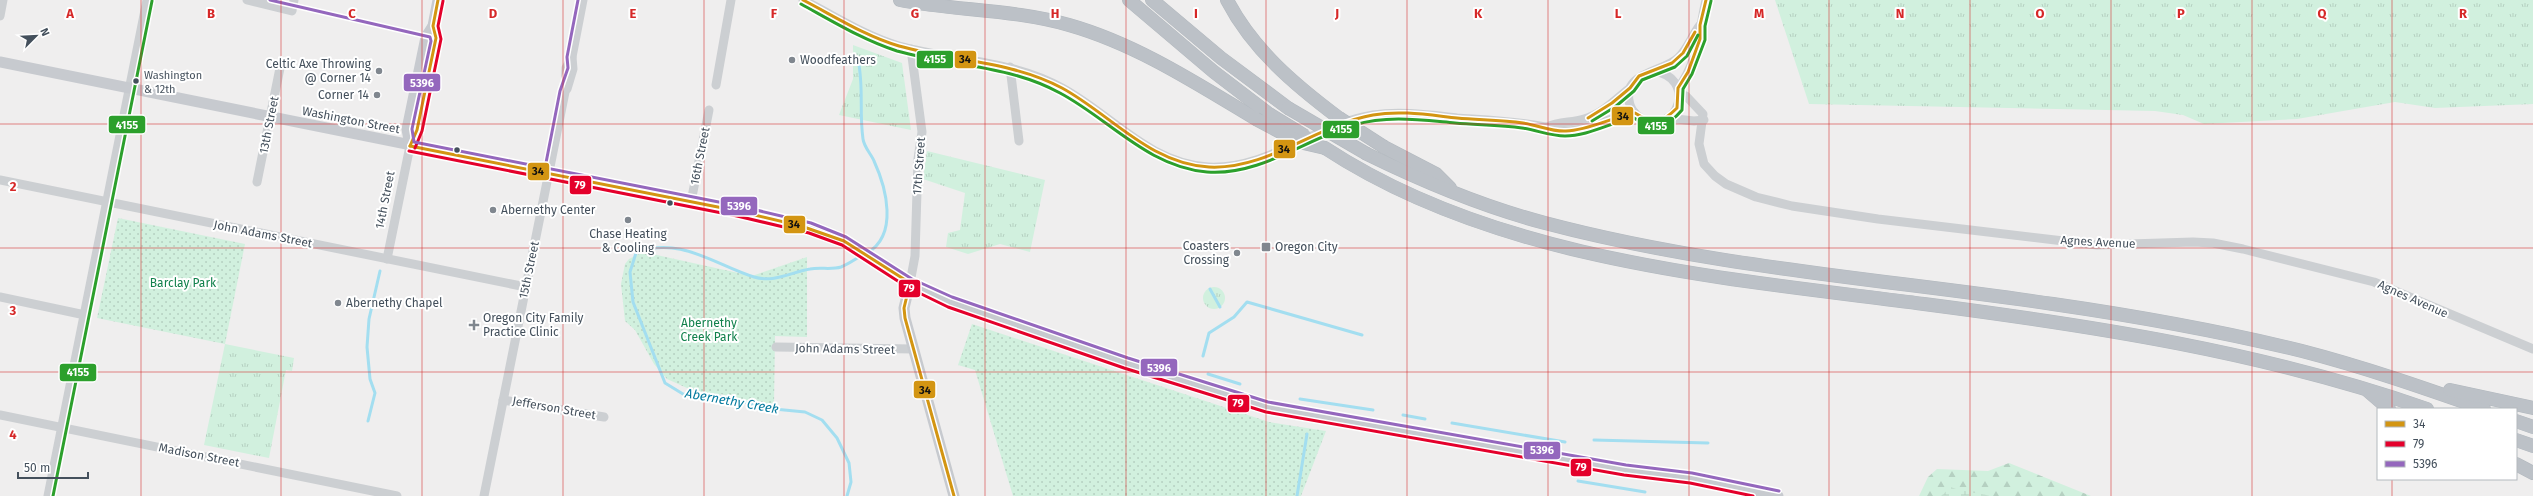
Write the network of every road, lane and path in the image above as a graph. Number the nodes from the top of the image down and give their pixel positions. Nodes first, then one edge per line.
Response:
1 (3, 0) edge
2 (147, 0) edge
3 (247, 0) edge
4 (294, 0) edge
5 (438, 0) edge
6 (583, 0) edge
7 (731, 0) edge
8 (803, 0) edge
9 (900, 0) edge
10 (1129, 0) edge
11 (1152, 0) edge
12 (1227, 0) edge
13 (1706, 0) edge
14 (0, 16) edge
15 (1700, 25) junction
16 (912, 49) junction
17 (0, 62) edge
18 (280, 68) dead end
19 (1010, 68) junction
20 (1654, 71) junction
21 (716, 85) dead end
22 (1630, 88) junction
23 (130, 89) junction
24 (1679, 91) junction
25 (709, 110) dead end
26 (1635, 113) junction
27 (270, 118) junction
28 (1667, 118) junction
29 (1704, 120) junction
30 (1547, 127) junction
31 (1019, 141) dead end
32 (410, 146) junction
33 (1325, 148) junction
34 (549, 174) junction
35 (0, 180) edge
36 (257, 182) dead end
37 (1454, 192) junction
38 (107, 202) junction
39 (691, 202) junction
40 (387, 259) junction
41 (910, 283) junction
42 (526, 287) junction
43 (0, 297) edge
44 (85, 315) junction
45 (776, 347) dead end
46 (914, 349) junction
47 (2533, 350) edge
48 (2384, 376) junction
49 (2364, 387) junction
50 (503, 400) junction
51 (2389, 408) edge
52 (2424, 408) edge
53 (2481, 408) edge
54 (2533, 408) edge
55 (0, 415) edge
56 (604, 417) dead end
57 (2517, 421) edge
58 (2533, 427) edge
59 (62, 428) junction
60 (2517, 440) edge
61 (2533, 446) edge
62 (2517, 465) edge
63 (2533, 473) edge
64 (48, 496) edge
65 (397, 496) edge
66 (484, 496) edge
67 (954, 496) edge
68 (1778, 496) edge

1 - 14 street
2 - 23 street
3 - 4 street
5 - 32 main road, 14th Street
6 - 34 street, 15th Street
7 - 21 street
8 - 16 street
9 - 33 highway, bridge
10 - 33 highway, bridge
11 - 37 highway, bridge
12 - 37 highway, bridge
13 - 15 street
15 - 20 street
15 - 24 street
16 - 19 street
16 - 41 street, 17th Street
17 - 23 main road, Washington Street
18 - 27 street, 13th Street
19 - 30 street
19 - 31 street
20 - 22 street
20 - 24 street
22 - 26 street
22 - 30 street
23 - 27 main road, Washington Street
23 - 38 street
24 - 28 street
24 - 29 street
25 - 39 street, 16th Street
26 - 28 street
26 - 30 street
27 - 32 main road, Washington Street
27 - 36 street, 13th Street
28 - 29 street
29 - 47 street, Agnes Avenue
32 - 34 main road, Washington Street
32 - 40 street, 14th Street
33 - 49 highway
34 - 39 main road, Washington Street
34 - 42 street, 15th Street
35 - 38 street, John Adams Street
37 - 48 highway
38 - 40 street, John Adams Street
38 - 44 street
39 - 41 main road, Washington Street
40 - 42 street, John Adams Street
41 - 46 main road
41 - 68 main road, Washington Street
42 - 50 street, 15th Street
43 - 44 street
44 - 59 street
45 - 46 street, John Adams Street
46 - 67 main road
48 - 53 highway
48 - 54 highway
49 - 51 highway
49 - 52 highway
50 - 56 street, Jefferson Street
50 - 66 street, 15th Street
55 - 59 street, Madison Street
57 - 58 highway
59 - 64 street
59 - 65 street, Madison Street
60 - 61 highway
62 - 63 highway

